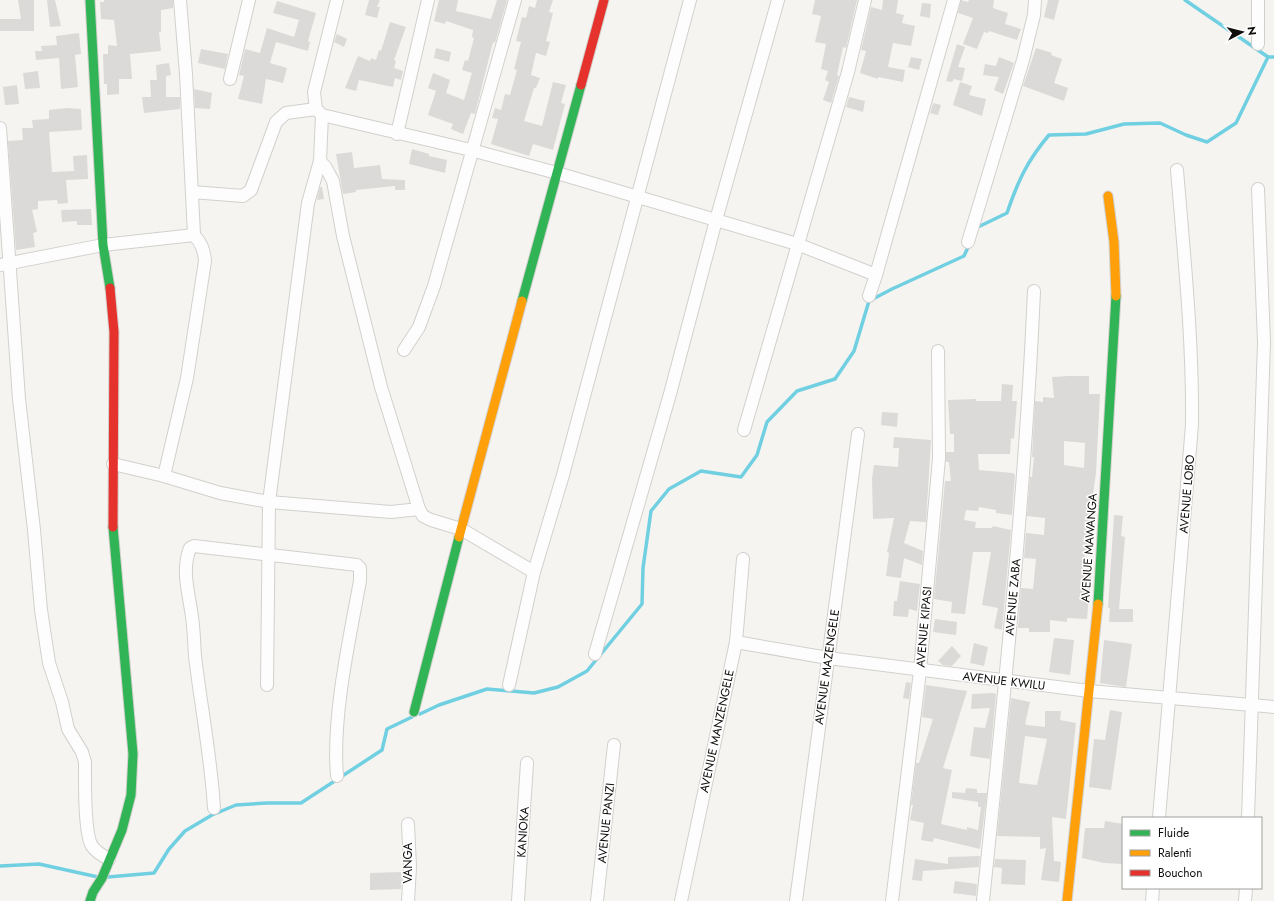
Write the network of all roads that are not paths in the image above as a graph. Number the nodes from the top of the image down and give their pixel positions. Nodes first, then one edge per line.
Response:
1 (90, 0) edge
2 (180, 0) edge
3 (250, 0) edge
4 (337, 0) edge
5 (428, 0) edge
6 (515, 0) edge
7 (604, 0) edge
8 (690, 0) edge
9 (778, 0) edge
10 (865, 0) edge
11 (954, 0) edge
12 (1036, 0) edge
13 (1258, 0) edge
14 (1258, 44) dead end
15 (230, 79) dead end
16 (319, 112) junction
17 (0, 128) edge
18 (397, 134) junction
19 (471, 150) junction
20 (320, 161) junction
21 (1177, 170) dead end
22 (557, 173) junction
23 (1258, 189) dead end
24 (192, 192) junction
25 (1108, 196) dead end
26 (637, 197) junction
27 (716, 220) junction
28 (194, 235) junction
29 (968, 242) dead end
30 (797, 244) junction
31 (104, 245) junction
32 (5, 265) edge
33 (876, 275) junction
34 (1034, 291) dead end
35 (869, 296) dead end
36 (404, 350) dead end
37 (938, 352) dead end
38 (744, 430) dead end
39 (858, 434) dead end
40 (113, 464) junction
41 (164, 476) junction
42 (269, 502) junction
43 (419, 509) junction
44 (461, 529) junction
45 (268, 555) junction
46 (743, 559) dead end
47 (534, 572) junction
48 (736, 642) junction
49 (595, 654) dead end
50 (828, 658) junction
51 (920, 671) junction
52 (1006, 681) junction
53 (267, 685) dead end
54 (509, 685) dead end
55 (1089, 691) junction
56 (1169, 698) junction
57 (1252, 704) junction
58 (1274, 706) edge
59 (414, 712) dead end
60 (614, 745) dead end
61 (527, 763) dead end
62 (337, 776) dead end
63 (214, 808) dead end
64 (1159, 817) edge
65 (1248, 817) edge
66 (408, 824) dead end
67 (109, 859) junction
68 (1153, 889) edge
69 (1246, 889) edge
70 (90, 901) edge
71 (408, 901) edge
72 (518, 901) edge
73 (597, 901) edge
74 (681, 901) edge
75 (796, 901) edge
76 (892, 901) edge
77 (983, 901) edge
78 (1067, 901) edge
79 (1152, 901) edge
80 (1245, 901) edge

1 - 31 street
2 - 24 street
3 - 15 street
4 - 16 street
5 - 18 street
6 - 19 street
7 - 22 street
8 - 26 street
9 - 27 street
10 - 30 street
11 - 33 street
12 - 29 street
13 - 14 street
16 - 18 street
16 - 20 street
16 - 24 street
17 - 32 street
18 - 19 street
19 - 22 street
19 - 36 street
20 - 42 street
20 - 43 street
21 - 56 street, AVENUE LOBO
22 - 26 street
22 - 44 street
23 - 57 street
24 - 28 street
25 - 55 street, AVENUE MAWANGA
26 - 27 street
26 - 47 street
27 - 30 street
27 - 49 street
28 - 31 street
28 - 41 street
30 - 33 street
30 - 38 street
31 - 32 street
31 - 40 street
32 - 67 street
33 - 35 street
34 - 52 street, AVENUE ZABA
37 - 51 street, AVENUE KIPASI
39 - 50 street, AVENUE MAZENGELE
40 - 41 street
40 - 67 street
41 - 42 street
42 - 43 street
42 - 45 street
43 - 44 street
44 - 47 street
44 - 59 street
45 - 53 street
45 - 62 street
45 - 63 street
46 - 48 street, AVENUE MANZENGELE
47 - 54 street
48 - 50 street, AVENUE KWILU
48 - 74 street, AVENUE MANZENGELE
50 - 51 street, AVENUE KWILU
50 - 75 street, AVENUE MAZENGELE
51 - 52 street, AVENUE KWILU
51 - 76 street, AVENUE KIPASI
52 - 55 street, AVENUE KWILU
52 - 77 street, AVENUE ZABA
55 - 56 street, AVENUE KWILU
55 - 78 street, AVENUE MAWANGA
56 - 57 street, AVENUE KWILU
56 - 64 street, AVENUE LOBO
57 - 58 street, AVENUE KWILU
57 - 65 street
60 - 73 street, AVENUE PANZI
61 - 72 street, KANIOKA
66 - 71 street, VANGA
67 - 70 street
68 - 79 street
69 - 80 street

